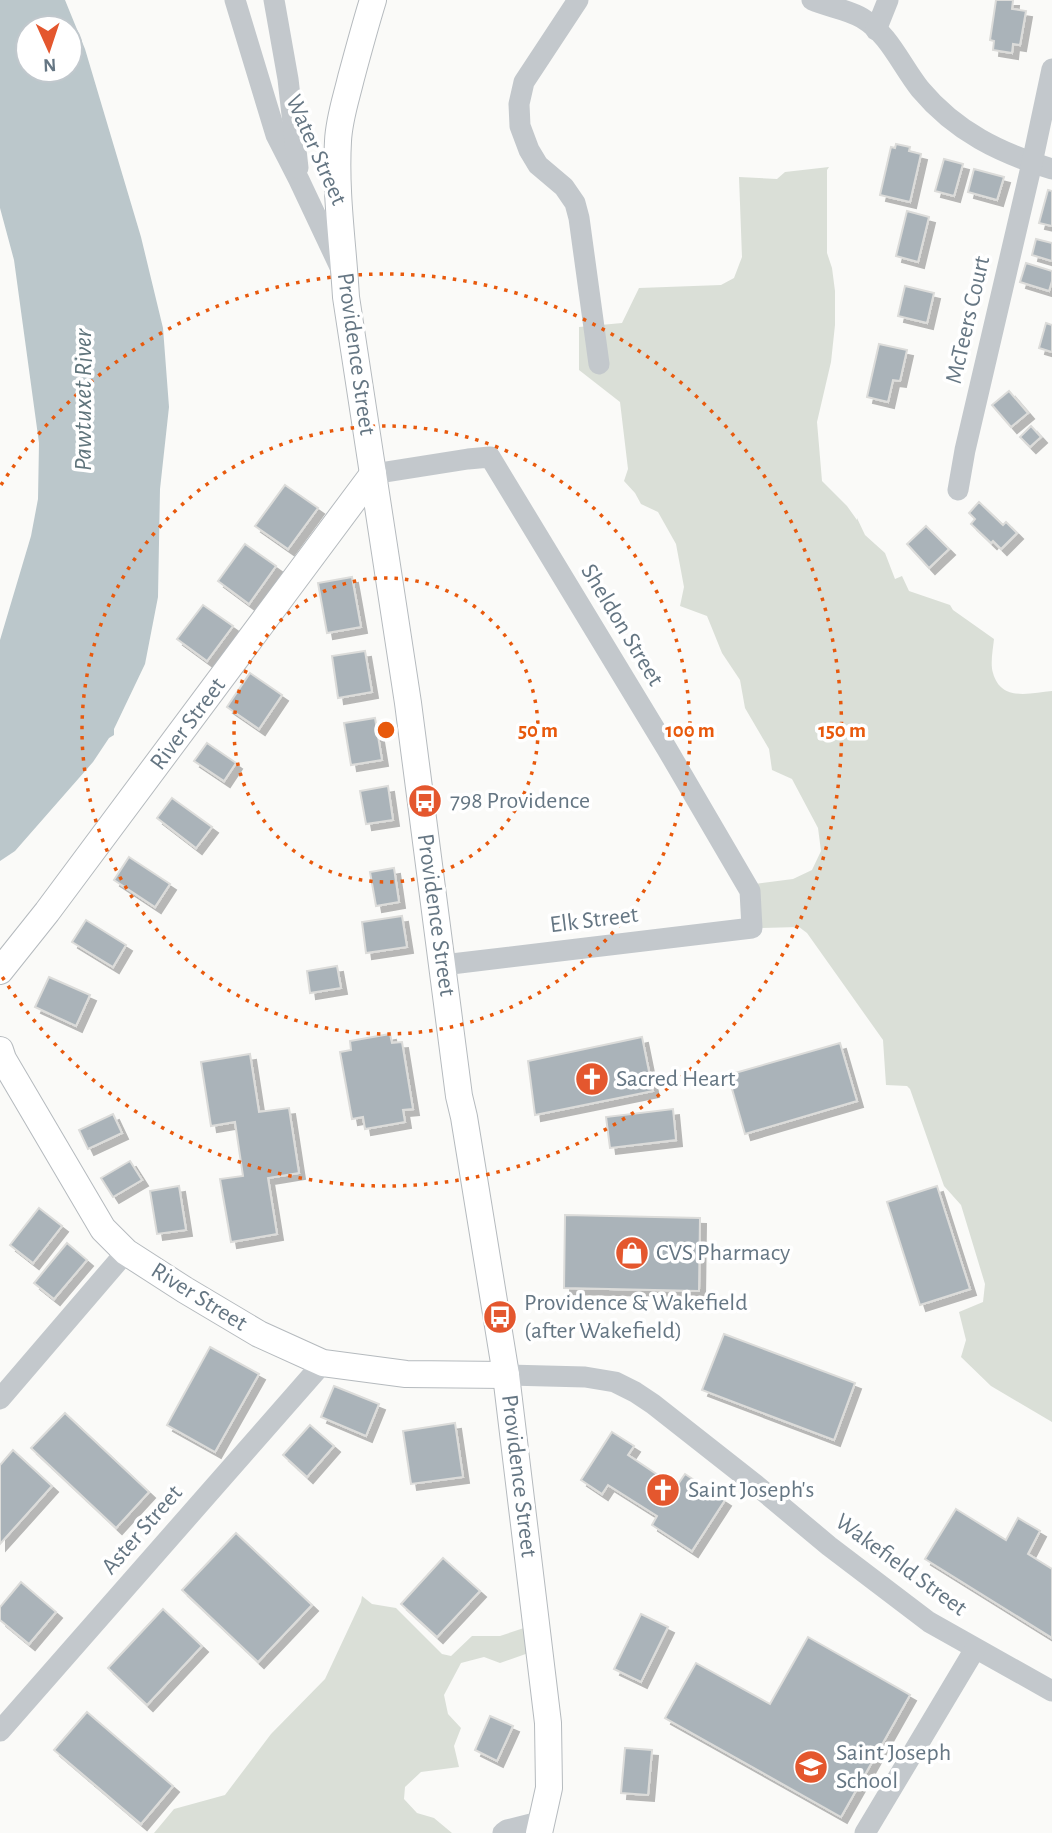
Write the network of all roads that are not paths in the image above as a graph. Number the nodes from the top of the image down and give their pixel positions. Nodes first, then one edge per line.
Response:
1 (235, 0) edge
2 (274, 0) edge
3 (373, 0) edge
4 (578, 0) edge
5 (811, 0) edge
6 (888, 0) edge
7 (876, 30) junction
8 (1052, 69) edge
9 (1042, 166) edge
10 (299, 180) junction
11 (345, 277) junction
12 (599, 364) dead end
13 (373, 474) junction
14 (958, 491) dead end
15 (752, 928) joint
16 (443, 965) junction
17 (0, 971) edge
18 (1, 1057) edge
19 (126, 1252) junction
20 (323, 1363) junction
21 (506, 1375) junction
22 (0, 1399) edge
23 (975, 1649) junction
24 (1052, 1690) edge
25 (0, 1731) edge
26 (541, 1827) edge
27 (503, 1833) edge
28 (865, 1833) edge

1 - 10 street, Water Street
2 - 10 street
3 - 11 main road, Providence Street
4 - 12 street
5 - 7 street
6 - 7 street
7 - 9 street
8 - 9 street, McTeers Court
9 - 14 street, McTeers Court
10 - 11 street, Water Street
11 - 13 main road, Providence Street
13 - 15 street, Sheldon Street
13 - 16 main road, Providence Street
13 - 17 main road, River Street
15 - 16 street, Elk Street
16 - 21 main road, Providence Street
18 - 19 main road, River Street
19 - 20 main road, River Street
19 - 22 street
20 - 21 main road, River Street
20 - 25 street, Aster Street
21 - 23 street, Wakefield Street
21 - 26 main road, Providence Street
23 - 24 street, Wakefield Street
23 - 28 street
26 - 27 street

